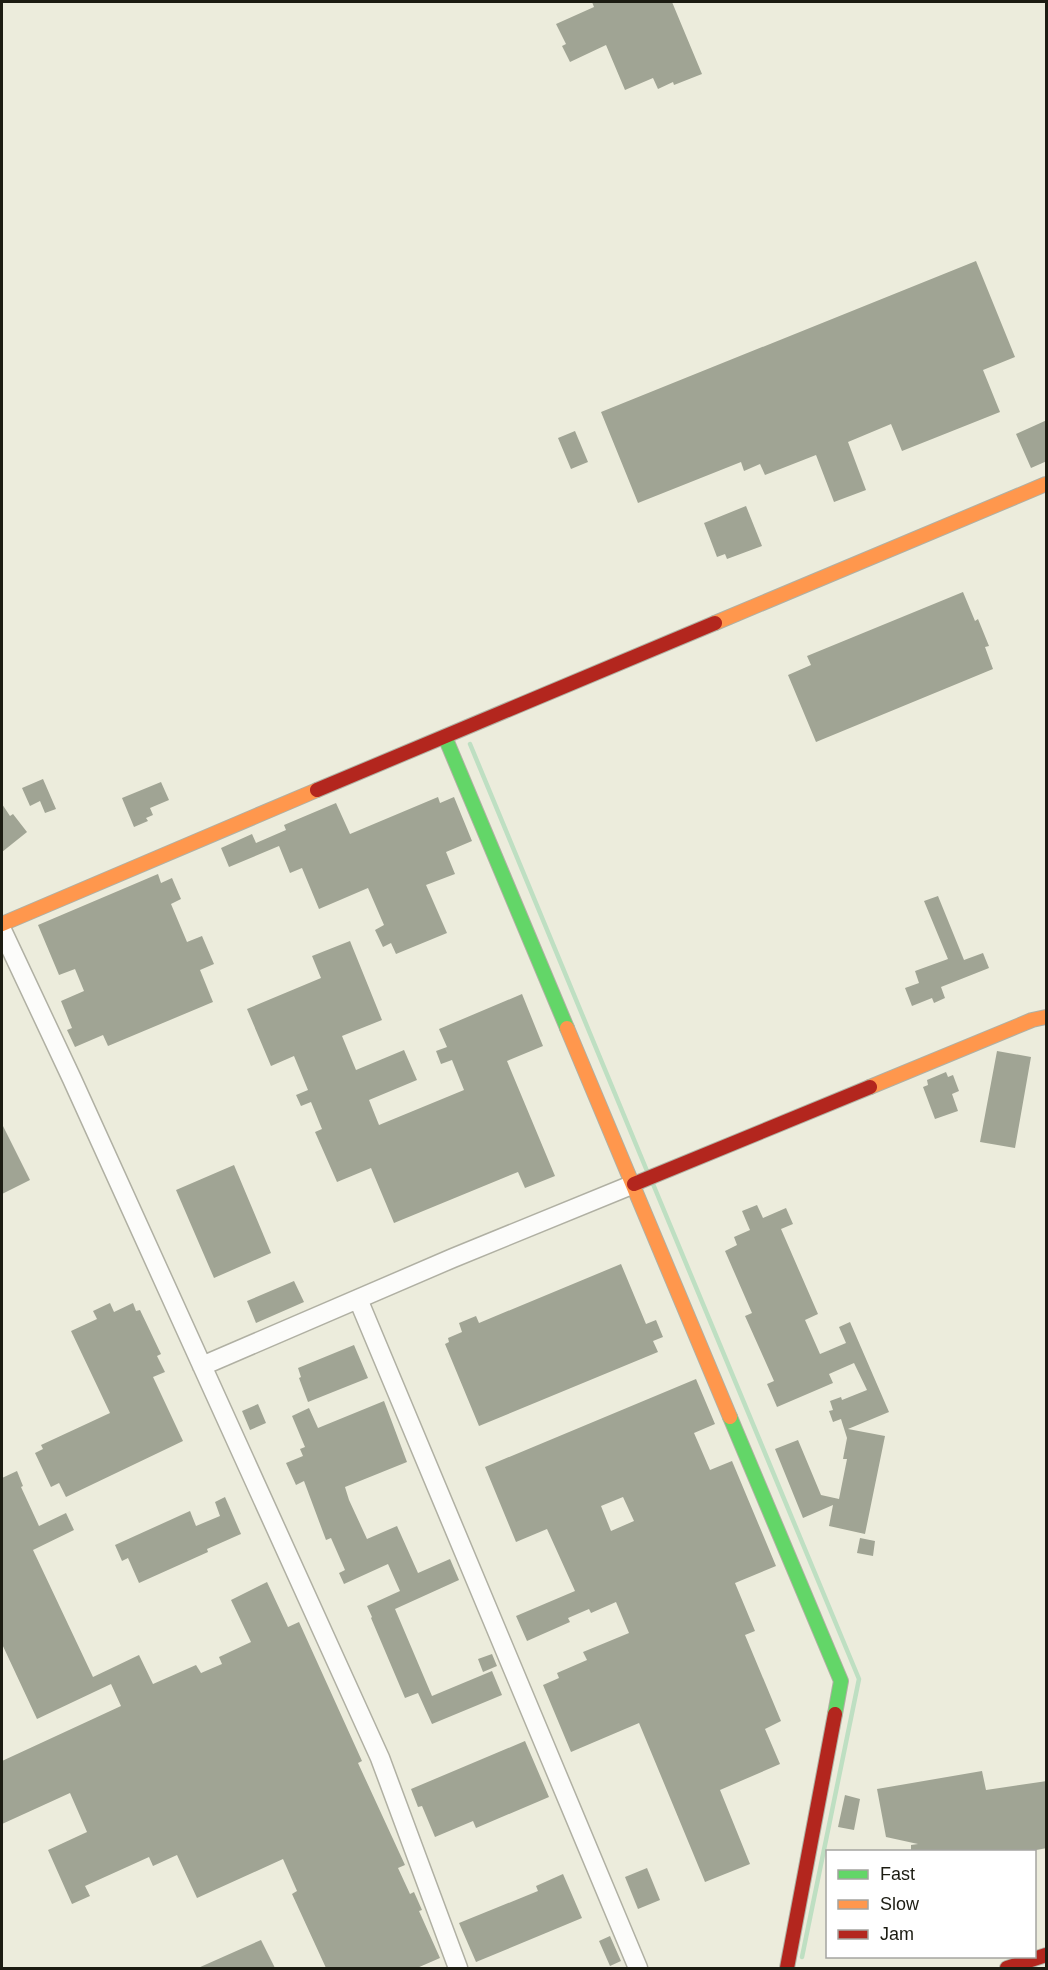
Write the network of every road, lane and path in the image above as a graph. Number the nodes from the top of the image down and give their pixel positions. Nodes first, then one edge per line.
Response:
1 (1047, 484) edge
2 (445, 737) junction
3 (2, 924) edge
4 (2, 930) edge
5 (1047, 1017) edge
6 (638, 1182) junction
7 (358, 1299) junction
8 (202, 1366) junction
9 (1047, 1955) edge
10 (458, 1968) edge
11 (638, 1968) edge
12 (787, 1968) edge
13 (1007, 1968) edge

1 - 2 street
2 - 3 street
2 - 6 street
4 - 8 street
5 - 6 street
6 - 7 street
6 - 12 street
7 - 8 street
7 - 11 street
8 - 10 street
9 - 13 street

